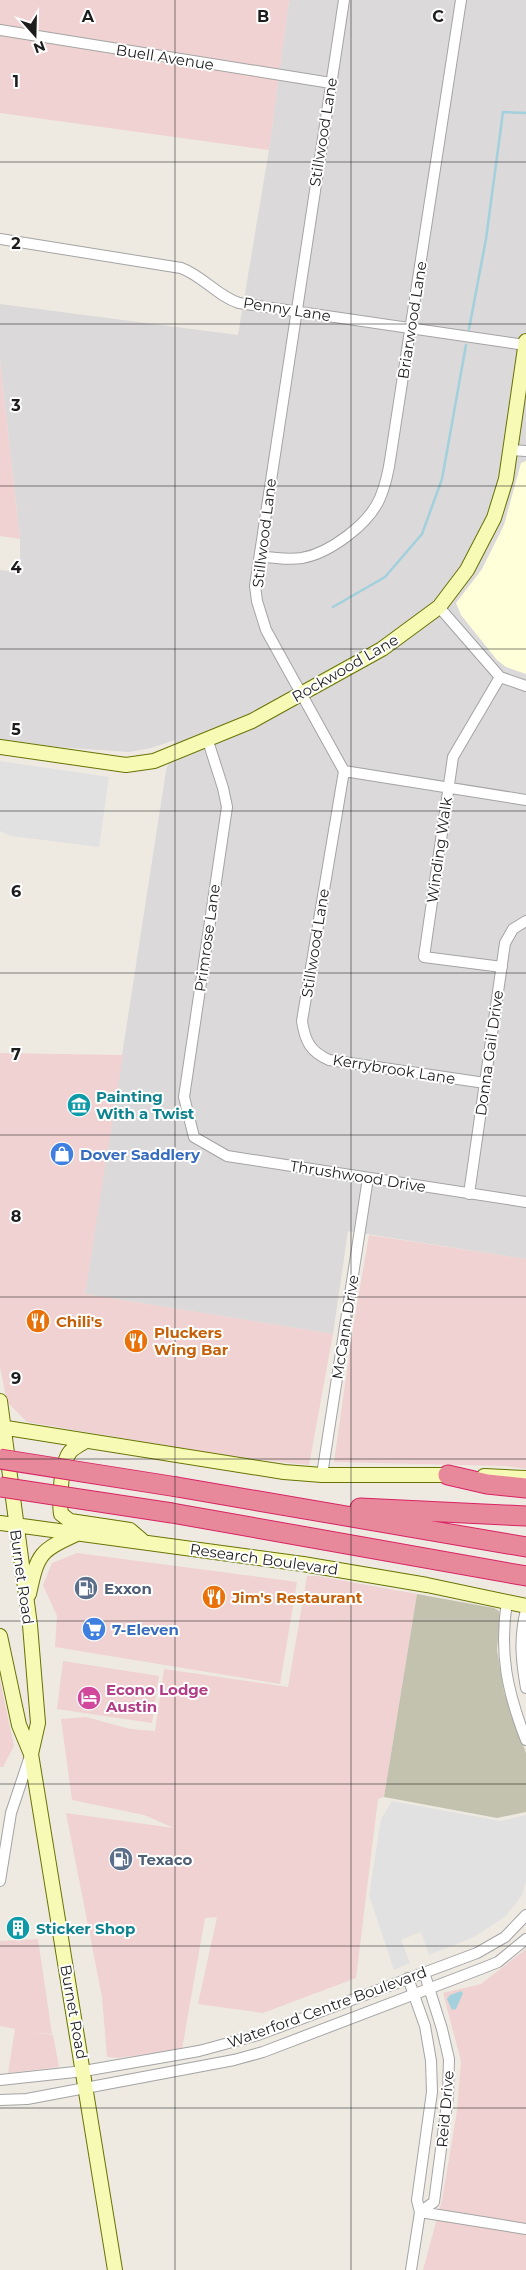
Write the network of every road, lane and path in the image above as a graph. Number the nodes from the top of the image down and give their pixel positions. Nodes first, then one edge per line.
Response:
1 (344, 0) edge
2 (461, 0) edge
3 (0, 30) edge
4 (331, 84) junction
5 (0, 239) edge
6 (296, 310) junction
7 (410, 329) junction
8 (526, 341) edge
9 (525, 345) edge
10 (510, 450) junction
11 (526, 451) edge
12 (260, 556) junction
13 (439, 607) junction
14 (500, 677) junction
15 (526, 686) edge
16 (302, 694) junction
17 (208, 741) junction
18 (0, 747) edge
19 (344, 771) junction
20 (448, 788) junction
21 (526, 800) edge
22 (526, 921) edge
23 (502, 967) junction
24 (308, 1045) joint
25 (485, 1083) junction
26 (194, 1137) joint
27 (368, 1178) junction
28 (469, 1194) junction
29 (526, 1202) edge
30 (0, 1401) edge
31 (2, 1428) edge
32 (86, 1441) junction
33 (0, 1459) edge
34 (322, 1475) junction
35 (448, 1475) junction
36 (526, 1478) edge
37 (0, 1487) edge
38 (526, 1488) edge
39 (303, 1507) junction
40 (526, 1516) edge
41 (0, 1523) edge
42 (15, 1524) junction
43 (80, 1533) junction
44 (144, 1542) junction
45 (526, 1547) edge
46 (526, 1576) edge
47 (507, 1601) junction
48 (27, 1605) junction
49 (526, 1606) edge
50 (526, 1610) edge
51 (0, 1636) edge
52 (526, 1688) edge
53 (526, 1740) edge
54 (31, 1754) junction
55 (0, 1880) edge
56 (526, 1914) edge
57 (526, 1939) edge
58 (424, 1972) junction
59 (408, 1978) junction
60 (429, 1988) junction
61 (414, 1994) junction
62 (84, 2071) junction
63 (0, 2080) edge
64 (86, 2088) junction
65 (0, 2100) edge
66 (420, 2212) junction
67 (526, 2229) edge
68 (115, 2270) edge
69 (411, 2270) edge

1 - 4 street, Stillwood Lane
2 - 7 street, Briarwood Lane
3 - 4 street, Buell Avenue
4 - 6 street, Stillwood Lane
5 - 6 street, Penny Lane
6 - 7 street, Penny Lane
6 - 12 street, Stillwood Lane
7 - 9 street, Penny Lane
7 - 12 street, Briarwood Lane
8 - 9 main road, Rockwood Lane
9 - 10 main road, Rockwood Lane
10 - 11 street
10 - 13 main road, Rockwood Lane
12 - 16 street, Stillwood Lane
13 - 14 street
13 - 16 main road, Rockwood Lane
14 - 15 street
14 - 20 street, Winding Walk
16 - 17 main road, Rockwood Lane
16 - 19 street, Stillwood Lane
17 - 18 main road, Rockwood Lane
17 - 26 street, Primrose Lane
19 - 20 street
19 - 24 street, Stillwood Lane
20 - 21 street
20 - 23 street, Winding Walk
22 - 23 street, Donna Gail Drive
23 - 25 street, Donna Gail Drive
24 - 25 street, Kerrybrook Lane
25 - 28 street, Donna Gail Drive
26 - 27 street, Thrushwood Drive
27 - 28 street, Thrushwood Drive
27 - 34 street, McCann Drive
28 - 29 street, Thrushwood Drive
30 - 31 main road, Burnet Road
31 - 32 main road
31 - 42 main road, Burnet Road
32 - 34 main road
32 - 44 main road
33 - 39 highway, bridge
34 - 35 main road
35 - 36 main road
35 - 38 highway
37 - 46 highway, bridge
39 - 40 highway
39 - 45 highway
41 - 42 main road, Research Boulevard
42 - 43 main road, Research Boulevard
42 - 48 main road, Burnet Road
43 - 44 main road, Research Boulevard
43 - 48 main road
44 - 47 main road, Research Boulevard
47 - 49 main road, Research Boulevard
47 - 53 street
48 - 54 main road, Burnet Road
50 - 52 street
51 - 54 main road, Burnet Road
54 - 55 street
54 - 62 main road, Burnet Road
56 - 58 street, Waterford Centre Boulevard
57 - 60 street, Waterford Centre Boulevard
58 - 59 street, Waterford Centre Boulevard
58 - 60 street, Reid Drive
59 - 61 street, Reid Drive
59 - 62 street, Waterford Centre Boulevard
60 - 61 street, Waterford Centre Boulevard
60 - 66 street, Reid Drive
61 - 64 street, Waterford Centre Boulevard
61 - 66 street, Reid Drive
62 - 63 street, Waterford Centre Boulevard
62 - 64 main road, Burnet Road
64 - 65 street, Waterford Centre Boulevard
64 - 68 main road, Burnet Road
66 - 67 street
66 - 69 street, Reid Drive

